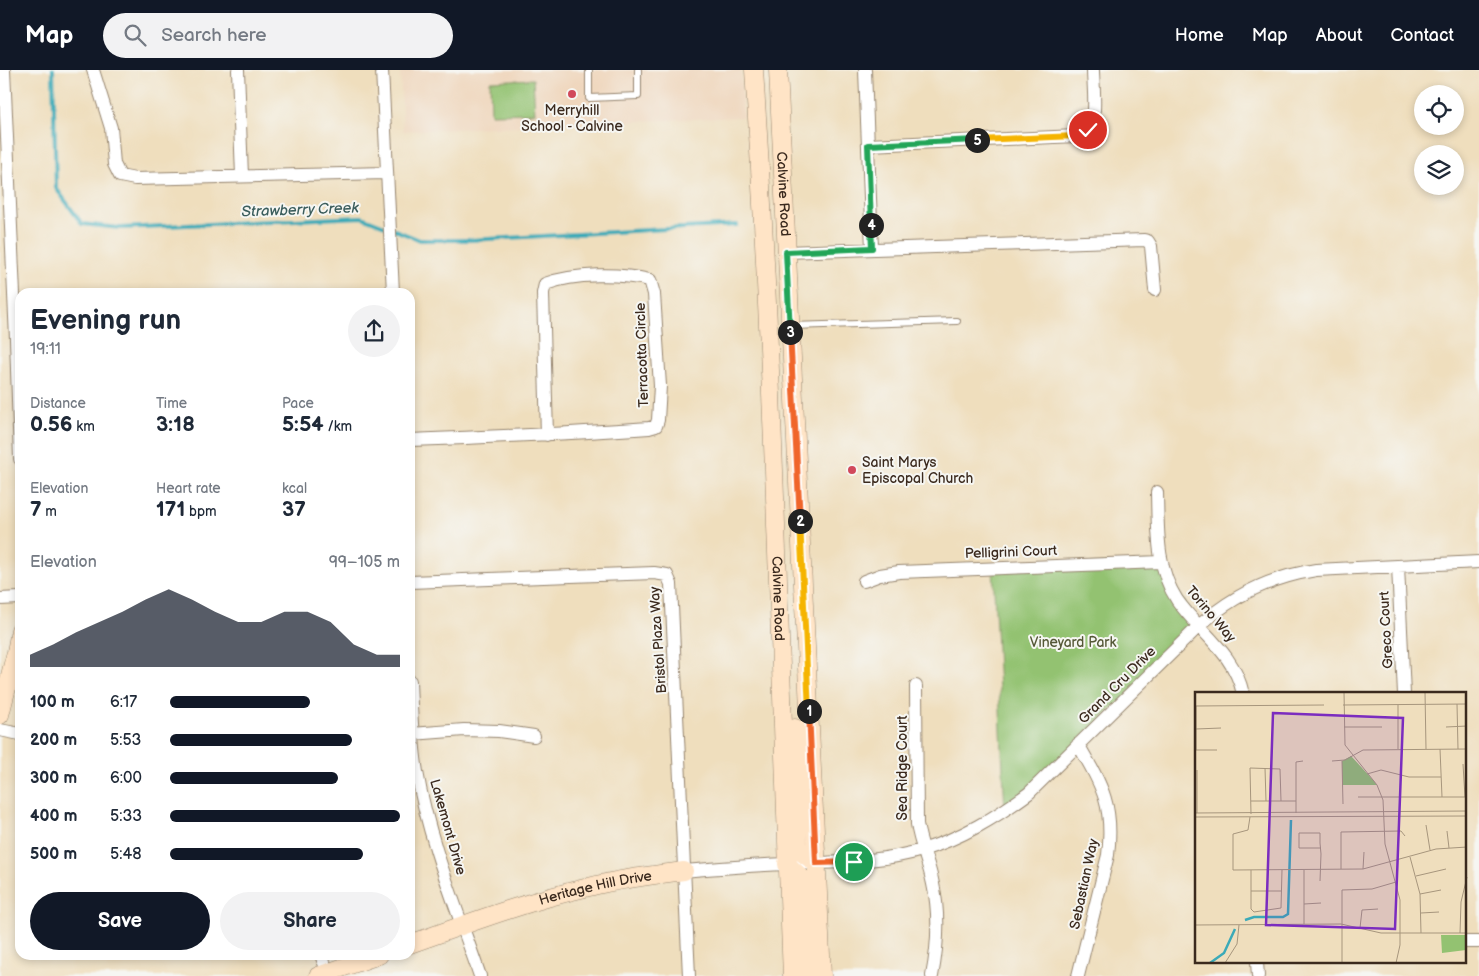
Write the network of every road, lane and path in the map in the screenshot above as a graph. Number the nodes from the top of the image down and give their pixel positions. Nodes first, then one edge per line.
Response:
1 (4, 70) edge
2 (93, 70) edge
3 (238, 70) edge
4 (382, 70) edge
5 (588, 70) edge
6 (638, 70) edge
7 (754, 70) edge
8 (769, 70) edge
9 (778, 70) edge
10 (865, 70) edge
11 (1093, 70) edge
12 (779, 97) junction
13 (868, 145) junction
14 (386, 173) junction
15 (242, 176) junction
16 (762, 201) junction
17 (872, 248) junction
18 (786, 252) junction
19 (15, 288) edge
20 (392, 288) edge
21 (1155, 290) dead end
22 (957, 321) dead end
23 (790, 324) junction
24 (546, 435) junction
25 (415, 440) edge
26 (1157, 492) dead end
27 (1161, 562) junction
28 (1479, 562) edge
29 (1398, 566) junction
30 (864, 581) dead end
31 (415, 582) edge
32 (15, 598) edge
33 (0, 599) edge
34 (1199, 626) junction
35 (15, 656) edge
36 (916, 686) dead end
37 (782, 692) junction
38 (1242, 692) edge
39 (1404, 692) edge
40 (0, 715) edge
41 (0, 730) edge
42 (15, 733) edge
43 (415, 734) edge
44 (534, 736) dead end
45 (1078, 744) junction
46 (415, 757) edge
47 (922, 850) junction
48 (816, 863) junction
49 (788, 864) junction
50 (684, 871) junction
51 (462, 926) junction
52 (415, 942) edge
53 (1466, 942) edge
54 (1479, 942) edge
55 (322, 960) edge
56 (364, 960) edge
57 (323, 974) edge
58 (480, 976) edge
59 (689, 976) edge
60 (792, 976) edge
61 (806, 976) edge
62 (822, 976) edge
63 (932, 976) edge
64 (1078, 976) edge

1 - 19 street
2 - 15 street
3 - 15 street
4 - 14 street
5 - 6 lane
7 - 16 main road, Calvine Road
8 - 12 main road
9 - 12 main road, Calvine Road
10 - 13 street
11 - 13 street
12 - 18 main road, Calvine Road
13 - 17 street
14 - 15 street
14 - 20 street
16 - 23 main road
16 - 37 main road, Calvine Road
17 - 18 street
17 - 21 street
18 - 23 main road, Calvine Road
22 - 23 lane
23 - 48 main road, Calvine Road
24 - 24 street, Terracotta Circle
24 - 25 street, Terracotta Circle
26 - 27 street, Torino Way
27 - 30 street, Pelligrini Court
27 - 34 street, Torino Way
28 - 29 street, Grand Cru Drive
29 - 34 street, Grand Cru Drive
29 - 39 street, Greco Court
31 - 50 street, Bristol Plaza Way
32 - 33 street
34 - 38 street, Torino Way
34 - 45 street, Grand Cru Drive
35 - 40 main road
36 - 47 street, Sea Ridge Court
37 - 48 main road
37 - 49 main road, Calvine Road
41 - 42 street
43 - 44 street
45 - 47 street, Grand Cru Drive
45 - 64 street, Sebastian Way
46 - 51 street, Lakemont Drive
47 - 48 street, Grand Cru Drive
47 - 63 street, Sea Ridge Court
48 - 49 street, Grand Cru Drive
48 - 62 main road, Calvine Road
49 - 50 street, Heritage Hill Drive
49 - 60 main road, Calvine Road
49 - 61 main road
50 - 51 main road, Heritage Hill Drive
50 - 59 street
51 - 52 main road, Heritage Hill Drive
51 - 58 street, Lakemont Drive
53 - 54 street
55 - 57 street
56 - 57 main road

